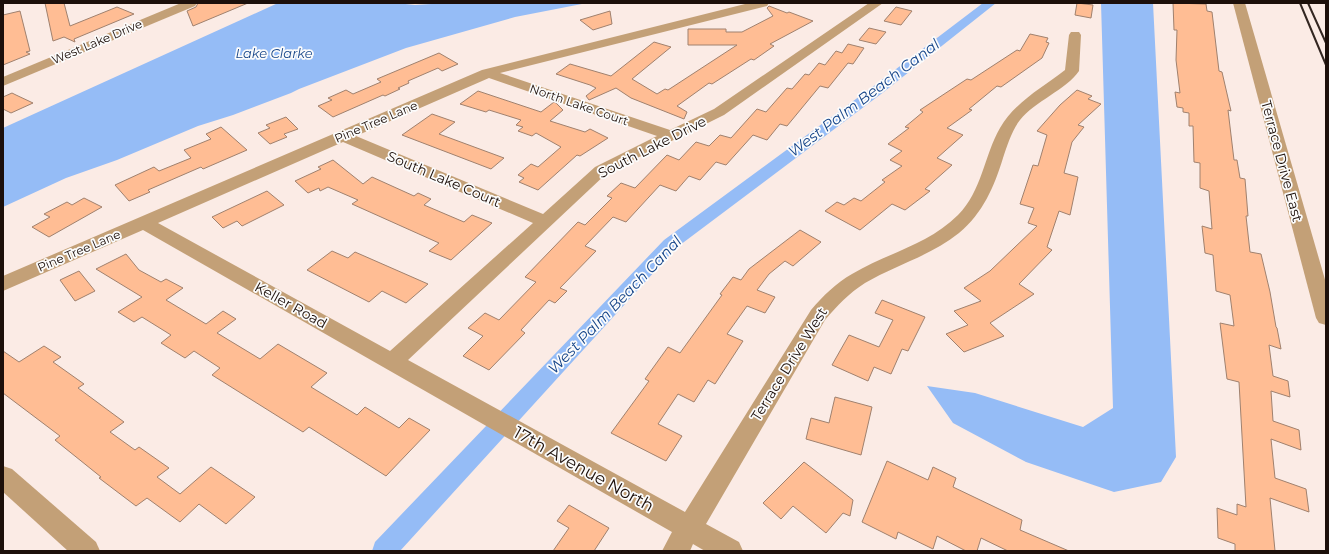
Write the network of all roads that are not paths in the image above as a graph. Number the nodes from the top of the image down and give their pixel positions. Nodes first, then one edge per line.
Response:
1 (191, 3) edge
2 (763, 3) edge
3 (877, 3) edge
4 (1239, 3) edge
5 (1075, 35) dead end
6 (487, 73) junction
7 (3, 82) edge
8 (342, 136) junction
9 (671, 136) junction
10 (545, 222) junction
11 (144, 223) junction
12 (3, 284) edge
13 (1326, 318) edge
14 (392, 362) junction
15 (438, 388) joint
16 (3, 477) edge
17 (689, 528) junction
18 (87, 551) edge
19 (675, 551) edge
20 (730, 551) edge

1 - 7 street, West Lake Drive
2 - 6 street, Pine Tree Lane
3 - 9 street, South Lake Drive
4 - 13 street, Terrace Drive East
5 - 17 street, Terrace Drive West
6 - 8 street, Pine Tree Lane
6 - 9 street, North Lake Court
8 - 10 street, South Lake Court
8 - 11 street, Pine Tree Lane
9 - 10 street, South Lake Drive
10 - 14 street, South Lake Drive
11 - 12 street, Pine Tree Lane
11 - 14 street, Keller Road
14 - 15 street, Keller Road
15 - 17 street, 17th Avenue North
16 - 18 street
17 - 19 street, Terrace Drive West
17 - 20 street, 17th Avenue North

